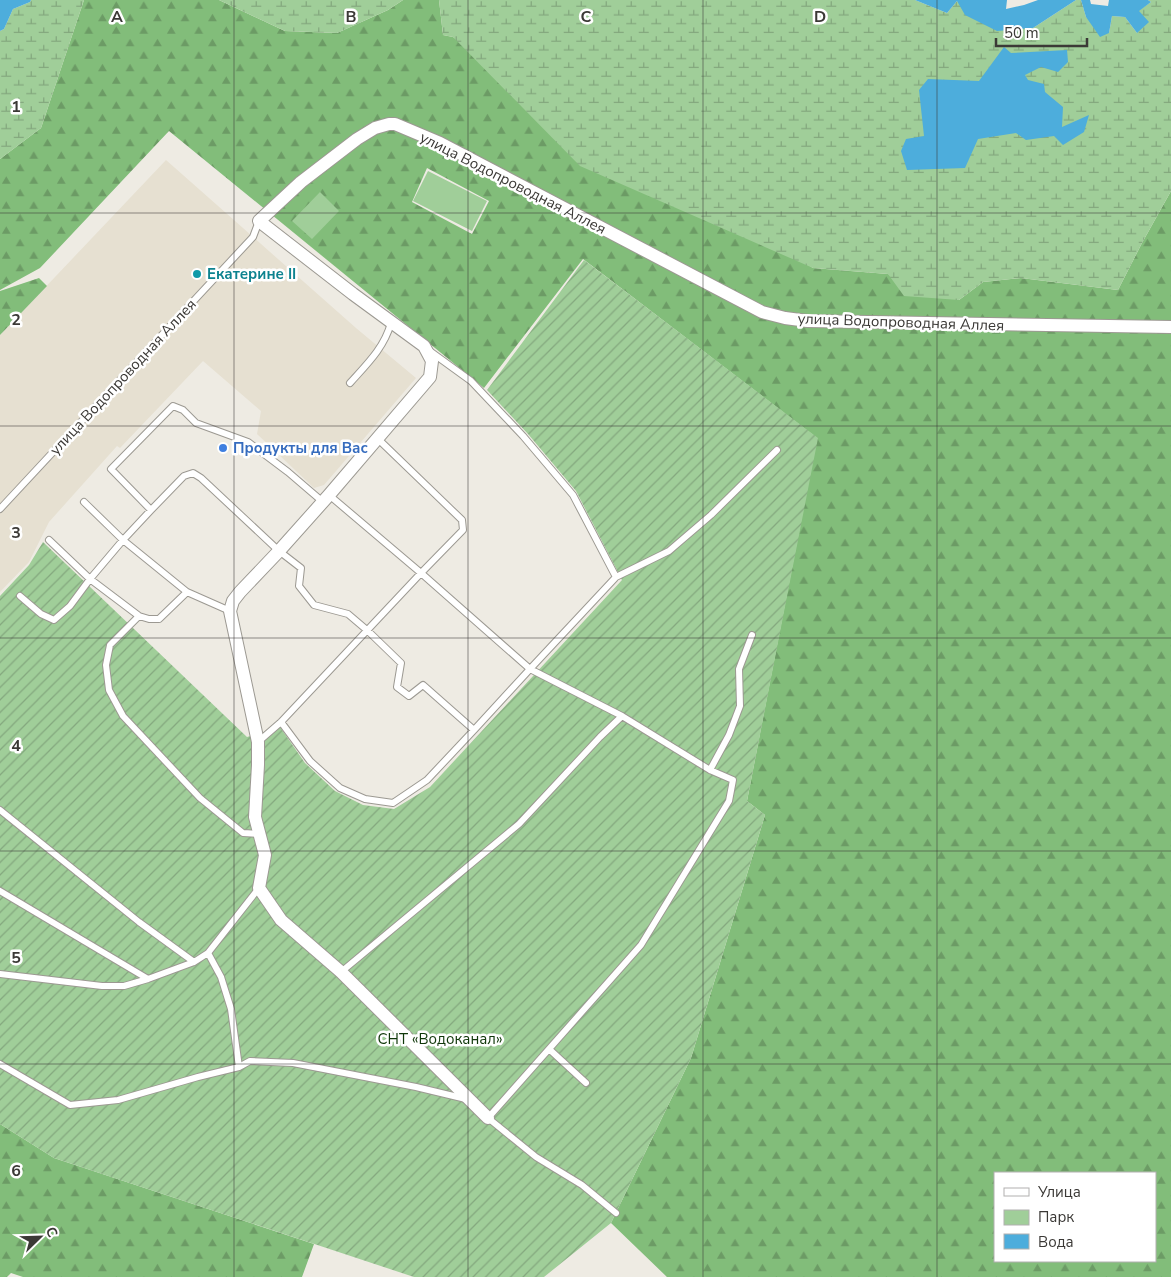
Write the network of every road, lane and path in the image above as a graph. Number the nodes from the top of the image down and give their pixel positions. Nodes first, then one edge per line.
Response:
1 (259, 221) junction
2 (391, 323) junction
3 (1171, 327) edge
4 (424, 346) junction
5 (350, 383) dead end
6 (377, 438) junction
7 (777, 450) dead end
8 (326, 499) junction
9 (84, 502) dead end
10 (0, 509) edge
11 (151, 510) junction
12 (49, 540) dead end
13 (123, 540) junction
14 (279, 551) junction
15 (421, 573) junction
16 (616, 577) junction
17 (90, 579) junction
18 (186, 592) junction
19 (20, 596) dead end
20 (230, 611) junction
21 (139, 616) junction
22 (368, 631) junction
23 (752, 635) dead end
24 (530, 669) junction
25 (622, 716) junction
26 (281, 722) junction
27 (474, 730) junction
28 (258, 742) junction
29 (710, 770) junction
30 (0, 810) edge
31 (260, 834) junction
32 (259, 888) junction
33 (0, 891) edge
34 (208, 953) junction
35 (194, 962) junction
36 (341, 972) junction
37 (0, 974) edge
38 (148, 979) junction
39 (549, 1049) junction
40 (0, 1064) edge
41 (239, 1067) junction
42 (586, 1083) dead end
43 (471, 1100) junction
44 (488, 1118) junction
45 (616, 1213) dead end

1 - 2 street
1 - 3 street, улица Водопроводная Аллея
1 - 10 lane, улица Водопроводная Аллея
2 - 4 street
2 - 5 lane
4 - 6 street
4 - 16 lane
6 - 8 street
6 - 15 lane
7 - 16 lane
8 - 11 lane
8 - 14 street
8 - 15 lane
9 - 13 lane
11 - 13 lane
11 - 14 lane
12 - 17 lane
13 - 17 lane
13 - 18 lane
14 - 20 street
14 - 22 lane
15 - 22 lane
15 - 24 lane
16 - 24 lane
17 - 19 lane
17 - 21 lane
18 - 20 lane
18 - 21 lane
20 - 28 street
21 - 31 lane
22 - 26 lane
22 - 27 lane
23 - 29 lane
24 - 25 lane
24 - 27 lane
25 - 29 lane
25 - 36 lane
26 - 27 lane
26 - 28 lane
28 - 31 street
29 - 39 lane
30 - 35 lane
31 - 32 street
32 - 34 lane
32 - 36 street
33 - 38 lane
34 - 35 lane
34 - 41 lane
35 - 38 lane
36 - 43 street
37 - 38 lane
39 - 42 lane
39 - 44 lane
40 - 41 lane
41 - 43 lane
43 - 44 street
44 - 45 lane

